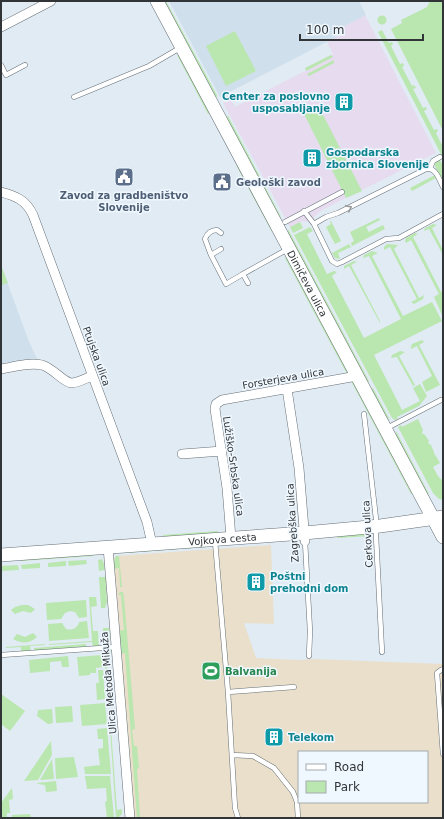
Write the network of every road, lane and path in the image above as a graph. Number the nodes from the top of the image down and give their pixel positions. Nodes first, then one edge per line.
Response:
1 (51, 1) edge
2 (157, 1) edge
3 (1, 27) edge
4 (181, 47) junction
5 (1, 65) edge
6 (25, 65) dead end
7 (74, 97) dead end
8 (440, 157) dead end
9 (430, 168) junction
10 (443, 187) edge
11 (1, 192) edge
12 (342, 192) dead end
13 (304, 211) junction
14 (443, 214) edge
15 (286, 222) dead end
16 (314, 224) junction
17 (221, 233) dead end
18 (289, 248) junction
19 (220, 249) dead end
20 (211, 255) junction
21 (243, 274) junction
22 (248, 283) dead end
23 (1, 370) edge
24 (92, 376) junction
25 (353, 376) junction
26 (287, 389) junction
27 (222, 400) joint
28 (441, 400) dead end
29 (364, 414) dead end
30 (386, 429) junction
31 (222, 451) junction
32 (182, 454) dead end
33 (438, 518) edge
34 (376, 527) junction
35 (304, 537) junction
36 (443, 537) edge
37 (232, 538) junction
38 (214, 539) junction
39 (152, 544) junction
40 (108, 547) junction
41 (1, 555) edge
42 (116, 647) junction
43 (382, 652) dead end
44 (1, 655) edge
45 (309, 656) dead end
46 (443, 669) edge
47 (294, 687) dead end
48 (228, 692) junction
49 (443, 754) edge
50 (232, 755) junction
51 (130, 818) edge
52 (238, 818) edge
53 (298, 818) edge

1 - 3 street
2 - 4 street, Dimičeva ulica
4 - 7 lane
4 - 18 street, Dimičeva ulica
5 - 6 lane
8 - 9 lane
9 - 10 lane
16 -> 9 lane
11 - 24 street, Ptujska ulica
12 - 13 lane
13 - 15 lane
13 - 16 lane
14 - 16 lane
17 - 20 lane
18 - 21 lane
18 - 25 street, Dimičeva ulica
19 - 20 lane
20 - 21 lane
21 - 22 lane
23 - 24 street
24 - 39 street, Ptujska ulica
25 - 26 street, Forsterjeva ulica
25 - 30 street, Dimičeva ulica
26 - 27 street, Forsterjeva ulica
26 - 35 street, Zagrebška ulica
27 - 31 street, Lužiško-Srbska ulica
28 - 30 lane
29 - 34 lane, Cerkova ulica
30 - 33 street, Dimičeva ulica
31 - 32 street
31 - 37 street, Lužiško-Srbska ulica
33 - 34 street, Vojkova cesta
33 - 36 street, Dimičeva ulica
34 - 35 street, Vojkova cesta
34 - 43 lane, Cerkova ulica
35 - 37 street, Vojkova cesta
35 - 45 lane, Zagrebška ulica
37 - 38 street, Vojkova cesta
38 - 39 street, Vojkova cesta
38 - 48 lane
39 - 40 street, Vojkova cesta
40 - 41 street, Vojkova cesta
40 - 42 street, Ulica Metoda Mikuža
42 - 44 lane
42 - 51 street, Ulica Metoda Mikuža
46 - 49 lane
47 - 48 lane
48 - 50 lane
50 - 52 lane
50 - 53 lane

